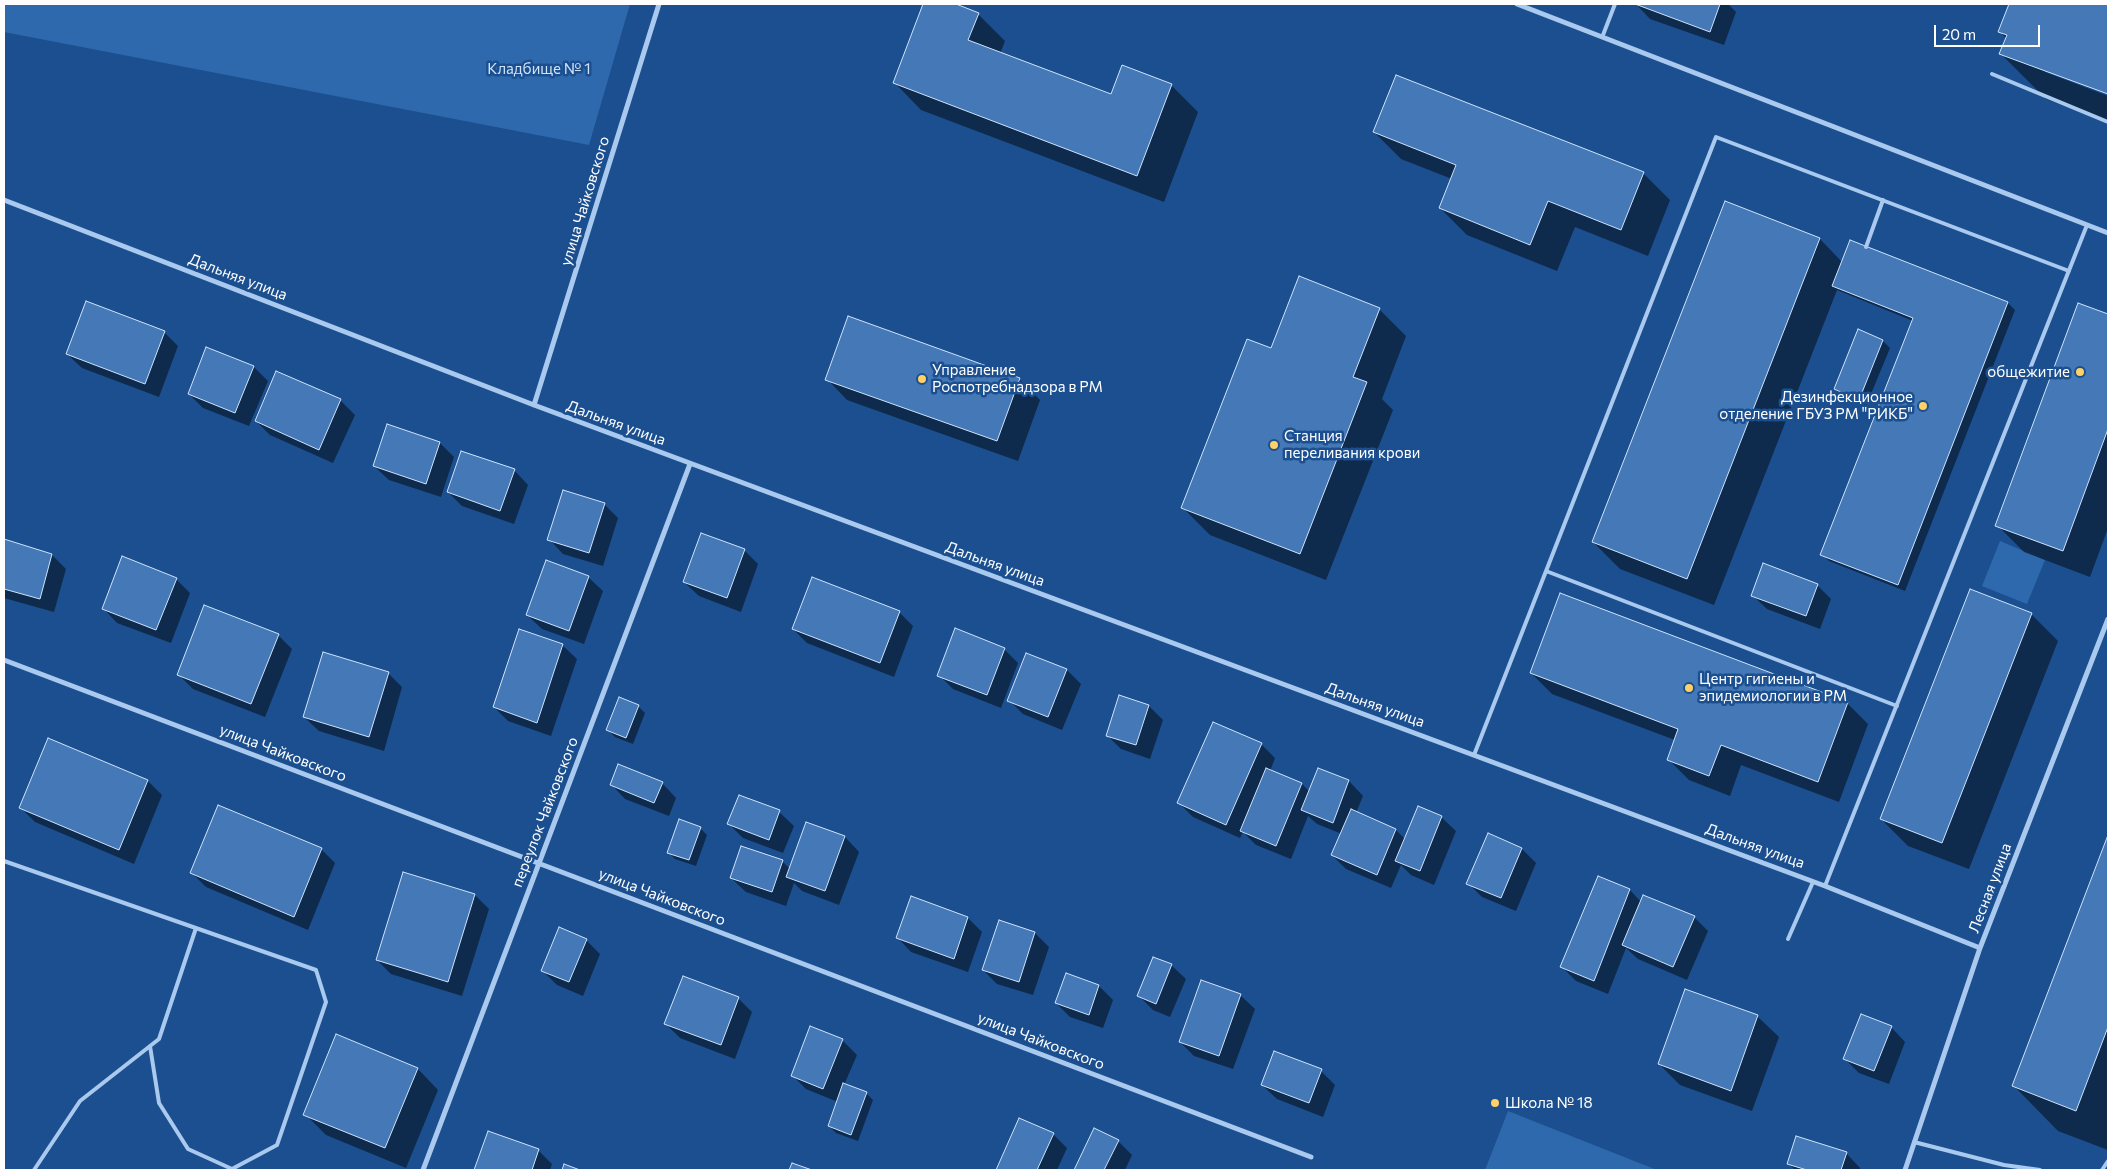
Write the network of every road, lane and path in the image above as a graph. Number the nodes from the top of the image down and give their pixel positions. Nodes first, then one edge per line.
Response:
1 (659, 4) edge
2 (1517, 4) edge
3 (1615, 4) edge
4 (1602, 35) junction
5 (1992, 74) dead end
6 (2108, 122) edge
7 (4, 200) edge
8 (1883, 200) junction
9 (2087, 225) junction
10 (2108, 233) edge
11 (1866, 246) dead end
12 (2069, 271) junction
13 (534, 405) junction
14 (690, 464) junction
15 (1546, 571) junction
16 (2108, 619) edge
17 (4, 660) edge
18 (1897, 706) junction
19 (1474, 755) junction
20 (4, 861) edge
21 (539, 864) junction
22 (1813, 882) junction
23 (1825, 886) junction
24 (196, 928) junction
25 (1788, 939) dead end
26 (1980, 948) junction
27 (150, 1046) junction
28 (1914, 1142) junction
29 (1311, 1157) dead end
30 (2108, 1161) edge
31 (34, 1170) edge
32 (423, 1170) edge
33 (1904, 1170) edge
34 (2040, 1170) edge
35 (2102, 1170) edge

1 - 13 street, улица Чайковского
2 - 4 street
3 - 4 lane
4 - 9 street
5 - 6 lane
7 - 13 street, Дальняя улица
8 - 11 lane
8 - 12 lane
8 - 15 lane
9 - 10 street
9 - 12 lane
12 - 18 lane
13 - 14 street, Дальняя улица
14 - 19 street, Дальняя улица
14 - 21 street, переулок Чайковского
15 - 18 lane
15 - 19 lane
16 - 26 street, Лесная улица
17 - 21 street, улица Чайковского
18 - 23 lane
19 - 22 street, Дальняя улица
20 - 24 lane
21 - 29 street, улица Чайковского
21 - 32 street, переулок Чайковского
22 - 23 street, Дальняя улица
22 - 25 lane
23 - 26 street, Дальняя улица
24 - 27 lane
24 - 27 lane
26 - 28 street, Лесная улица
27 - 31 lane
28 - 33 street, Лесная улица
28 - 34 lane
30 - 35 lane

